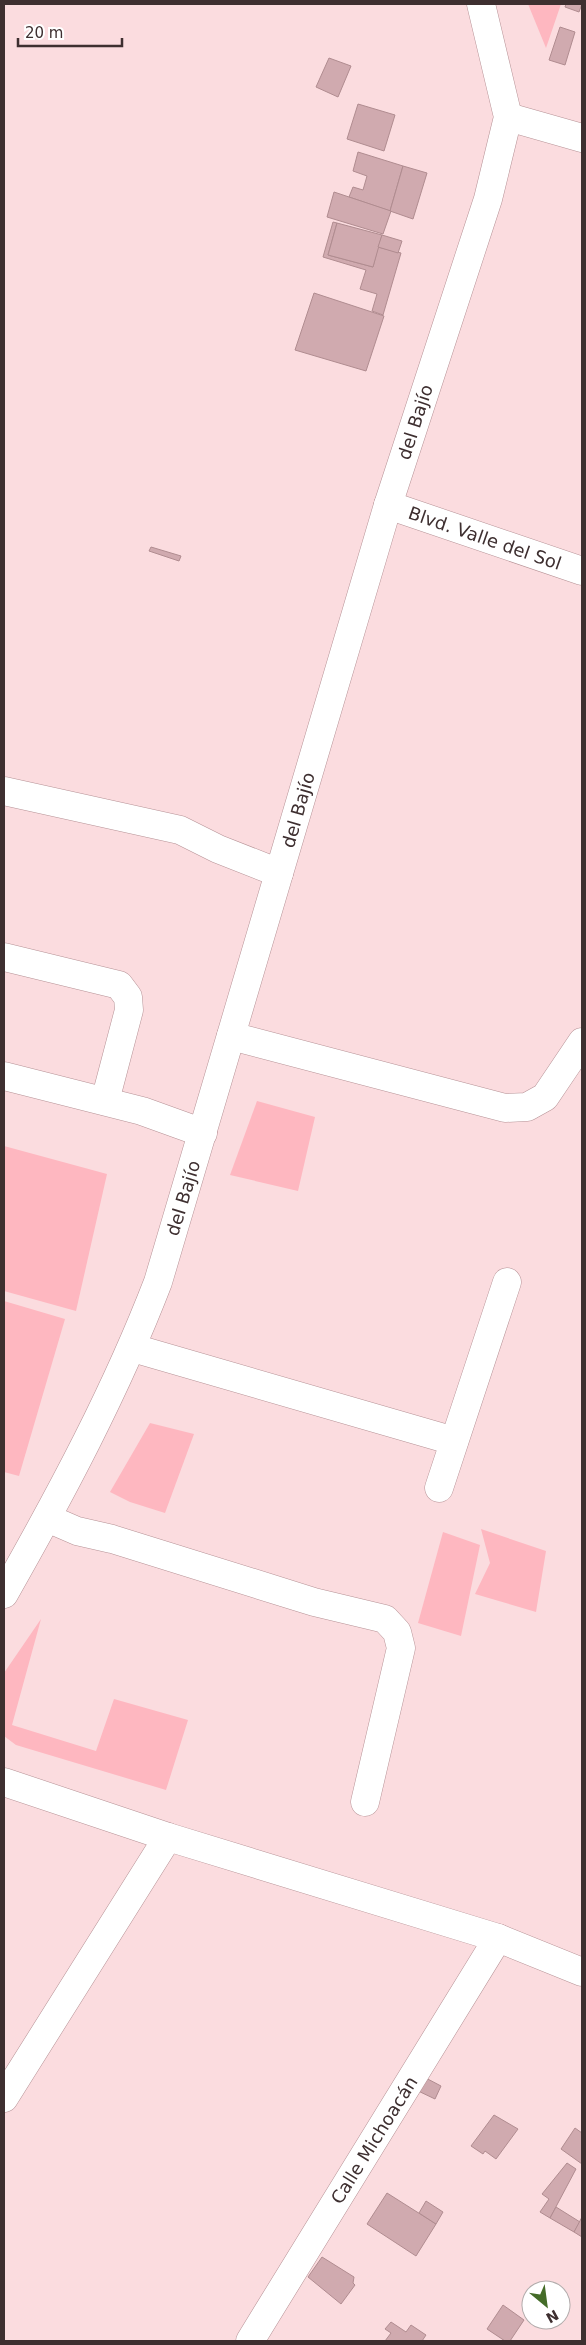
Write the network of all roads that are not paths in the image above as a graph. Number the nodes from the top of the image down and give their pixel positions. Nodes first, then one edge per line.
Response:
1 (481, 4) edge
2 (508, 116) junction
3 (582, 138) edge
4 (388, 504) junction
5 (582, 571) edge
6 (4, 791) edge
7 (279, 873) junction
8 (4, 957) edge
9 (231, 1036) junction
10 (582, 1042) edge
11 (4, 1076) edge
12 (104, 1101) junction
13 (203, 1133) junction
14 (507, 1282) dead end
15 (133, 1348) junction
16 (454, 1441) junction
17 (438, 1488) dead end
18 (47, 1518) junction
19 (4, 1594) edge
20 (4, 1782) edge
21 (365, 1802) dead end
22 (168, 1837) junction
23 (498, 1938) junction
24 (582, 1972) edge
25 (4, 2098) edge
26 (250, 2341) edge

1 - 2 street, del Bajío
2 - 3 street
2 - 4 street, del Bajío
4 - 5 street, Blvd. Valle del Sol
4 - 7 street, del Bajío
6 - 7 street
7 - 9 street, del Bajío
8 - 12 street
9 - 10 street
9 - 13 street, del Bajío
11 - 12 street
12 - 13 street
13 - 15 street, del Bajío
14 - 16 street
15 - 16 street
15 - 18 street, del Bajío
16 - 17 street
18 - 19 street, del Bajío
18 - 21 street
20 - 22 street
22 - 23 street
22 - 25 street
23 - 24 street
23 - 26 street, Calle Michoacán

